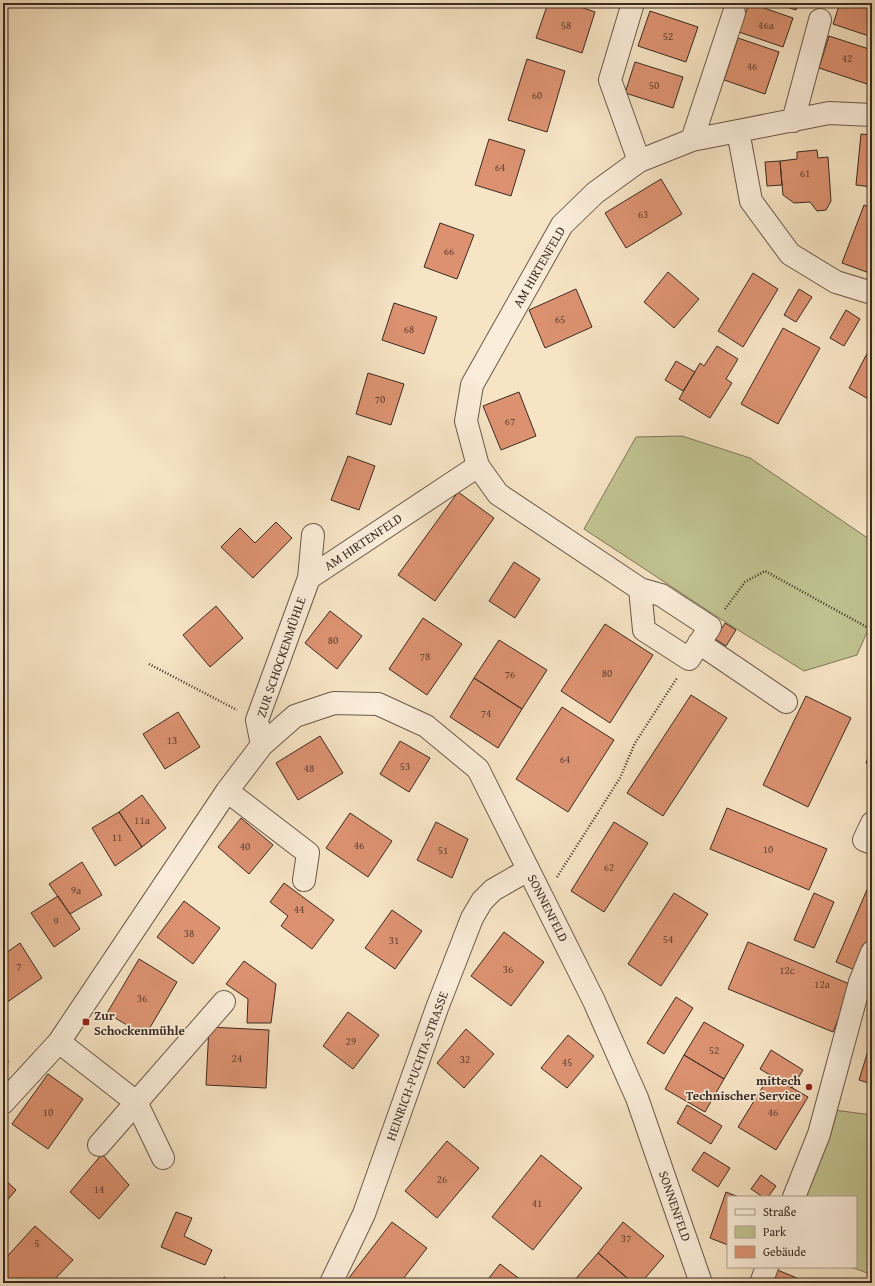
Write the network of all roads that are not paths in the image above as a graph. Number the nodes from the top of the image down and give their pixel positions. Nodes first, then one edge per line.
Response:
1 (633, 3) edge
2 (734, 13) dead end
3 (820, 20) dead end
4 (872, 115) edge
5 (792, 121) junction
6 (738, 131) junction
7 (692, 140) junction
8 (639, 161) junction
9 (872, 293) edge
10 (478, 466) junction
11 (313, 535) dead end
12 (308, 578) junction
13 (640, 589) junction
14 (699, 643) junction
15 (786, 702) dead end
16 (262, 745) junction
17 (227, 791) junction
18 (872, 822) edge
19 (872, 843) edge
20 (528, 870) junction
21 (304, 880) dead end
22 (872, 952) edge
23 (224, 1002) dead end
24 (59, 1042) junction
25 (136, 1102) junction
26 (3, 1103) edge
27 (99, 1145) dead end
28 (163, 1158) dead end
29 (794, 1196) edge
30 (767, 1268) edge
31 (331, 1283) edge
32 (701, 1283) edge
33 (761, 1283) edge

1 - 8 street
2 - 7 street
3 - 5 street
4 - 5 street, AM HIRTENFELD
5 - 6 street, AM HIRTENFELD
6 - 7 street, AM HIRTENFELD
6 - 9 street
7 - 8 street, AM HIRTENFELD
8 - 10 street, AM HIRTENFELD
10 - 12 street, AM HIRTENFELD
10 - 13 street, AM HIRTENFELD
11 - 12 street, ZUR SCHOCKENMÜHLE
12 - 16 street, ZUR SCHOCKENMÜHLE
13 - 14 street, AM HIRTENFELD
13 - 14 street
14 - 15 street
16 - 17 street
16 - 20 street, SONNENFELD
17 - 21 street
17 - 24 street
18 - 19 street
20 - 31 street, HEINRICH-PUCHTA-STRASSE
20 - 32 street, SONNENFELD
22 - 29 street
23 - 25 street
24 - 25 street
24 - 26 street
25 - 27 street
25 - 28 street
30 - 33 street

